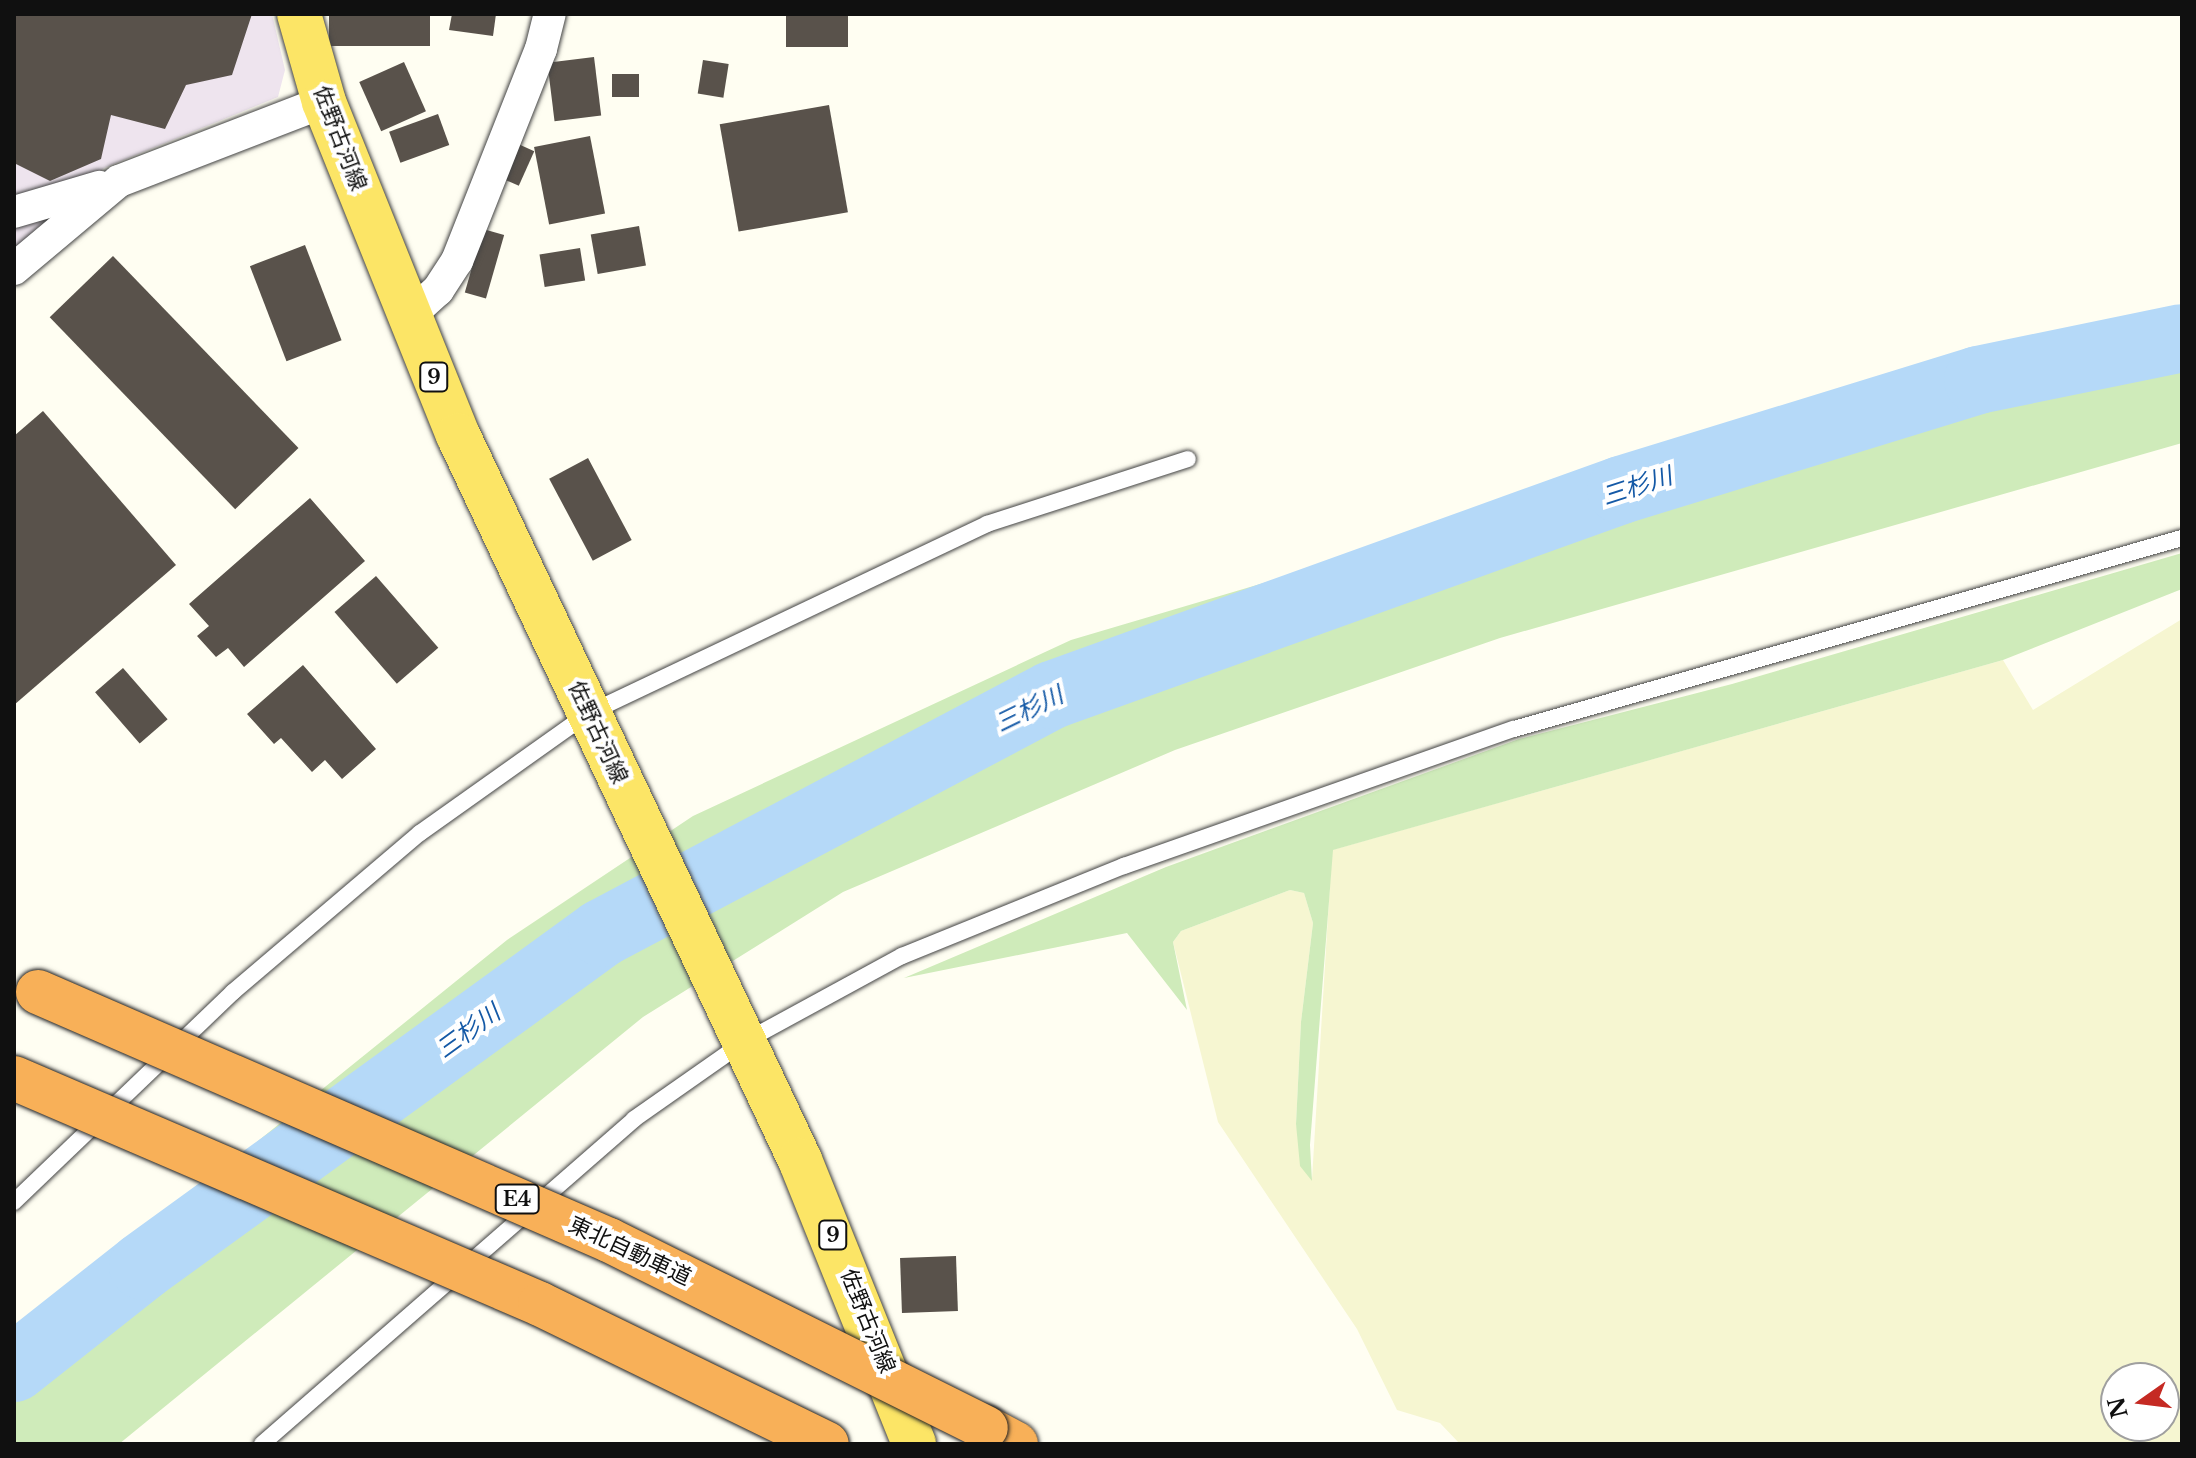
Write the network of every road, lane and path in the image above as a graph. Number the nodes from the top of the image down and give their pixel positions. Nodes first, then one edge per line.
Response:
1 (299, 14) edge
2 (550, 14) edge
3 (324, 102) junction
4 (119, 181) junction
5 (14, 212) edge
6 (14, 269) edge
7 (409, 316) junction
8 (1188, 459) dead end
9 (2182, 538) edge
10 (593, 721) junction
11 (26, 987) edge
12 (742, 1037) junction
13 (14, 1078) edge
14 (14, 1202) edge
15 (1001, 1436) edge
16 (262, 1444) edge
17 (827, 1444) edge
18 (914, 1444) edge

1 - 3 main road, 佐野古河線 / 9
2 - 7 street
3 - 4 street
3 - 7 main road, 佐野古河線 / 9
4 - 5 street
4 - 6 street
7 - 10 main road, 佐野古河線 / 9
8 - 10 lane
9 - 12 lane
10 - 12 main road, 佐野古河線 / 9
10 - 14 lane
11 - 15 highway, 東北自動車道 / E4, bridge
12 - 16 lane
12 - 18 main road, 佐野古河線 / 9
13 - 17 highway, bridge

